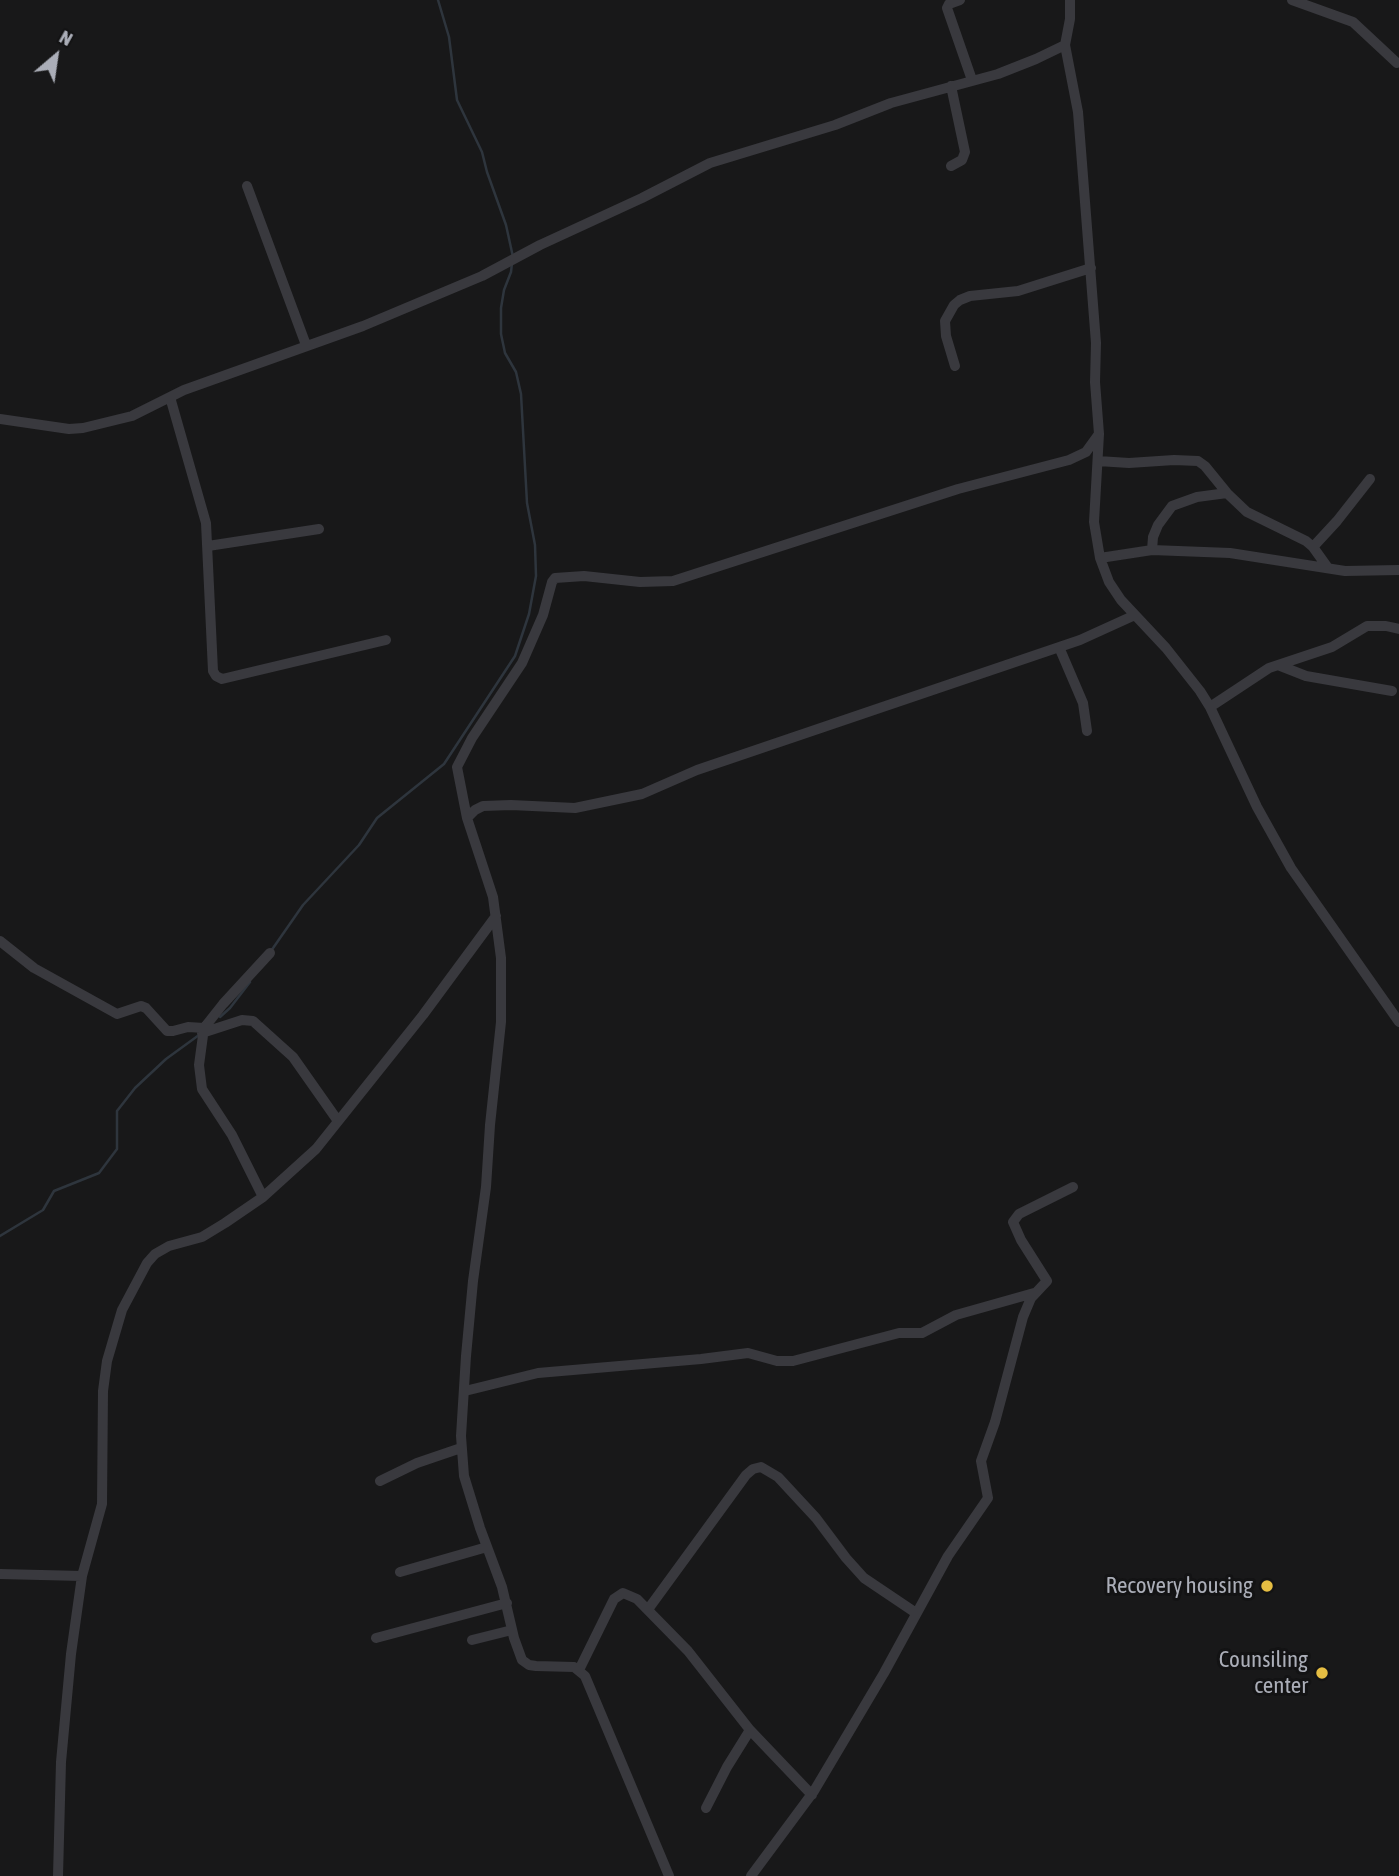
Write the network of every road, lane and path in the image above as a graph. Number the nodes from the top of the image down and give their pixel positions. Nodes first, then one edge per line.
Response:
1 (960, 0) edge
2 (1070, 0) edge
3 (1292, 0) edge
4 (1065, 45) junction
5 (1397, 63) dead end
6 (972, 80) junction
7 (951, 86) junction
8 (951, 166) dead end
9 (247, 186) dead end
10 (1091, 268) junction
11 (306, 345) junction
12 (955, 366) dead end
13 (170, 397) junction
14 (0, 419) edge
15 (1099, 435) junction
16 (1098, 461) junction
17 (1370, 479) dead end
18 (1227, 493) junction
19 (319, 529) dead end
20 (208, 545) junction
21 (1313, 547) junction
22 (1152, 550) junction
23 (1100, 558) junction
24 (1328, 568) junction
25 (1399, 570) edge
26 (1135, 615) junction
27 (1399, 629) edge
28 (386, 640) dead end
29 (1059, 647) junction
30 (1278, 665) junction
31 (1392, 691) dead end
32 (1210, 706) junction
33 (1087, 732) dead end
34 (467, 818) junction
35 (496, 916) junction
36 (0, 941) edge
37 (270, 953) dead end
38 (1399, 1022) edge
39 (203, 1031) junction
40 (338, 1121) junction
41 (1073, 1187) dead end
42 (263, 1197) junction
43 (1034, 1293) junction
44 (465, 1391) junction
45 (461, 1448) junction
46 (380, 1481) dead end
47 (487, 1547) junction
48 (400, 1572) dead end
49 (0, 1574) edge
50 (82, 1576) junction
51 (507, 1603) junction
52 (649, 1608) junction
53 (916, 1613) junction
54 (512, 1630) junction
55 (376, 1638) dead end
56 (472, 1640) dead end
57 (579, 1670) junction
58 (750, 1730) junction
59 (812, 1795) junction
60 (706, 1808) dead end
61 (58, 1876) edge
62 (669, 1876) edge
63 (751, 1876) edge

1 - 6 street
2 - 4 street
3 - 5 street
4 - 6 street
4 - 10 street
6 - 7 street
7 - 8 street
7 - 11 street
9 - 11 street
10 - 12 street
10 - 15 street
11 - 13 street
13 - 14 street
13 - 20 street
15 - 16 street
15 - 34 street
16 - 18 street
16 - 23 street
17 - 21 street
18 - 21 street
18 - 22 street
19 - 20 street
20 - 28 street
21 - 24 street
22 - 23 street
22 - 24 street
23 - 26 street
24 - 25 street
26 - 29 street
26 - 32 street
27 - 30 street
29 - 33 street
29 - 34 street
30 - 31 street
30 - 32 street
32 - 38 street
34 - 35 street
35 - 40 street
35 - 44 street
36 - 39 street
37 - 39 street
39 - 40 street
39 - 42 street
40 - 42 street
41 - 43 street
42 - 50 street
43 - 44 street
43 - 53 street
44 - 45 street
45 - 46 street
45 - 47 street
47 - 48 street
47 - 51 street
49 - 50 street
50 - 61 street
51 - 54 street
51 - 55 street
52 - 53 street
52 - 57 street
52 - 58 street
53 - 59 street
54 - 56 street
54 - 57 street
57 - 62 street
58 - 59 street
58 - 60 street
59 - 63 street

